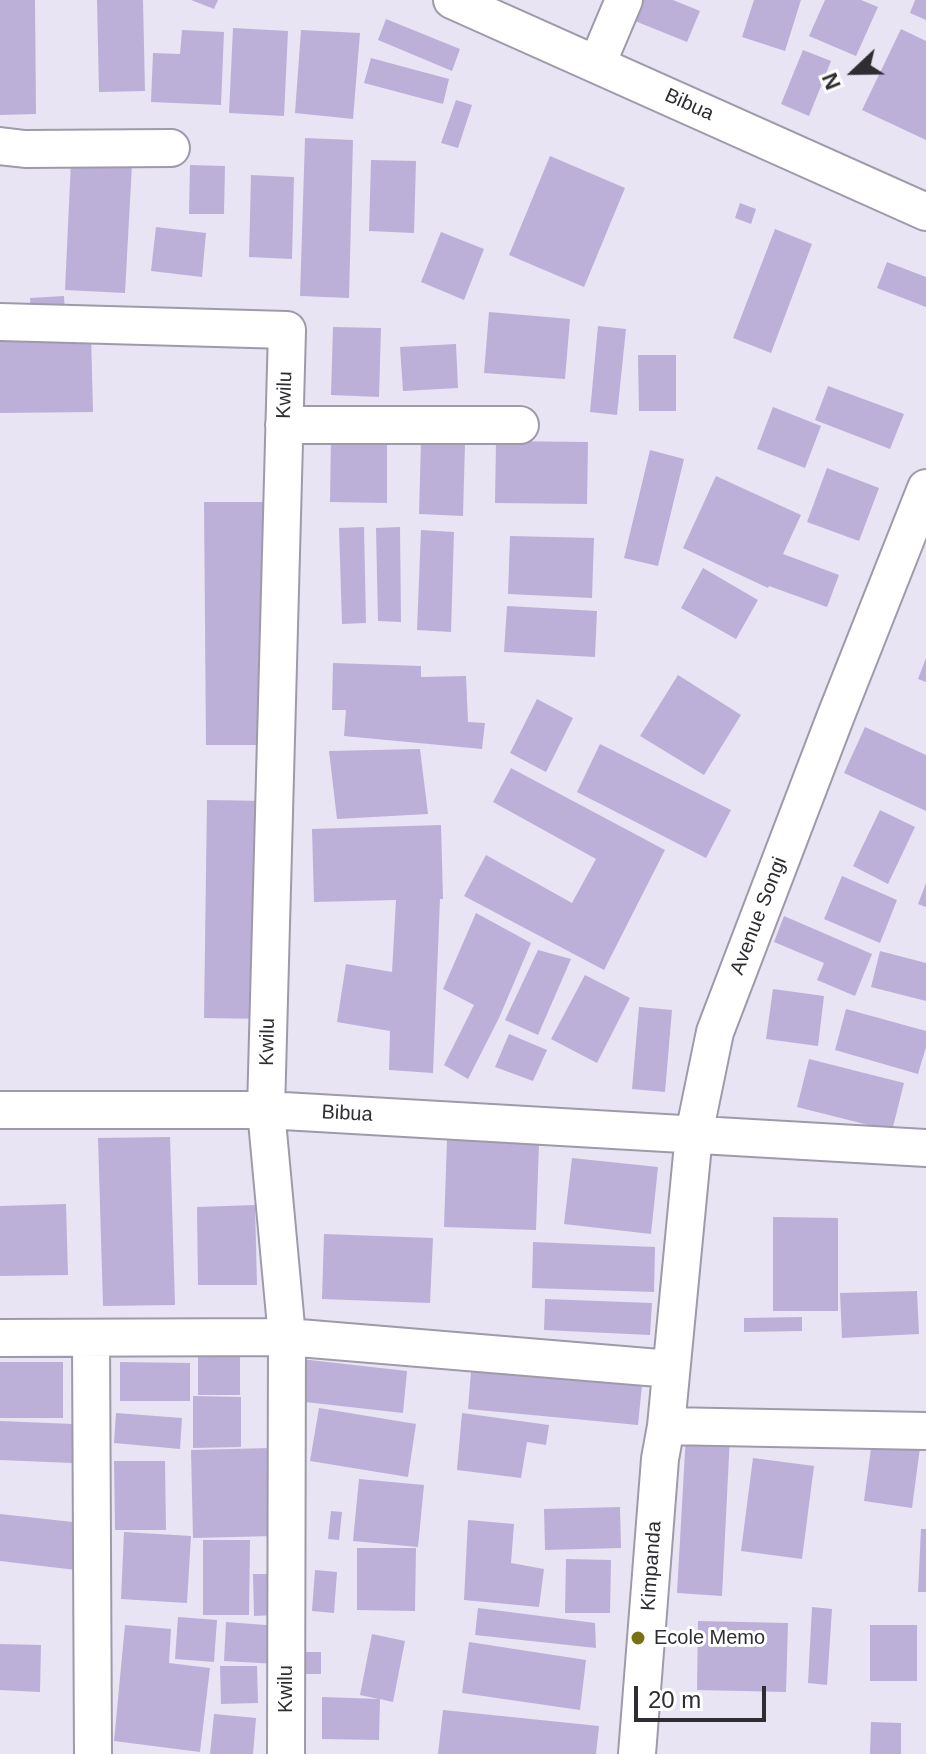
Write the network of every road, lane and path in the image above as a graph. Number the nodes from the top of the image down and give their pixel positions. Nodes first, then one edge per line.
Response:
1 (452, 0) edge
2 (624, 0) edge
3 (597, 64) junction
4 (0, 146) edge
5 (171, 148) dead end
6 (926, 212) edge
7 (0, 322) edge
8 (284, 425) junction
9 (520, 425) dead end
10 (926, 488) edge
11 (0, 1110) edge
12 (266, 1110) junction
13 (694, 1134) junction
14 (926, 1148) edge
15 (287, 1337) junction
16 (0, 1338) edge
17 (91, 1339) junction
18 (671, 1369) junction
19 (666, 1426) junction
20 (926, 1431) edge
21 (93, 1754) edge
22 (286, 1754) edge
23 (637, 1754) edge

1 - 3 street, Bibua
2 - 3 street
3 - 6 street, Bibua
4 - 5 street
7 - 8 street, Kwilu
8 - 9 street
8 - 12 street, Kwilu
10 - 13 street, Avenue Songi
11 - 12 street, Bibua
12 - 13 street, Bibua
12 - 15 street, Kwilu
13 - 14 street
13 - 18 street, Kimpanda
15 - 17 street
15 - 18 street
15 - 22 street, Kwilu
16 - 17 street
17 - 21 street
18 - 19 street, Kimpanda
19 - 20 street
19 - 23 street, Kimpanda

